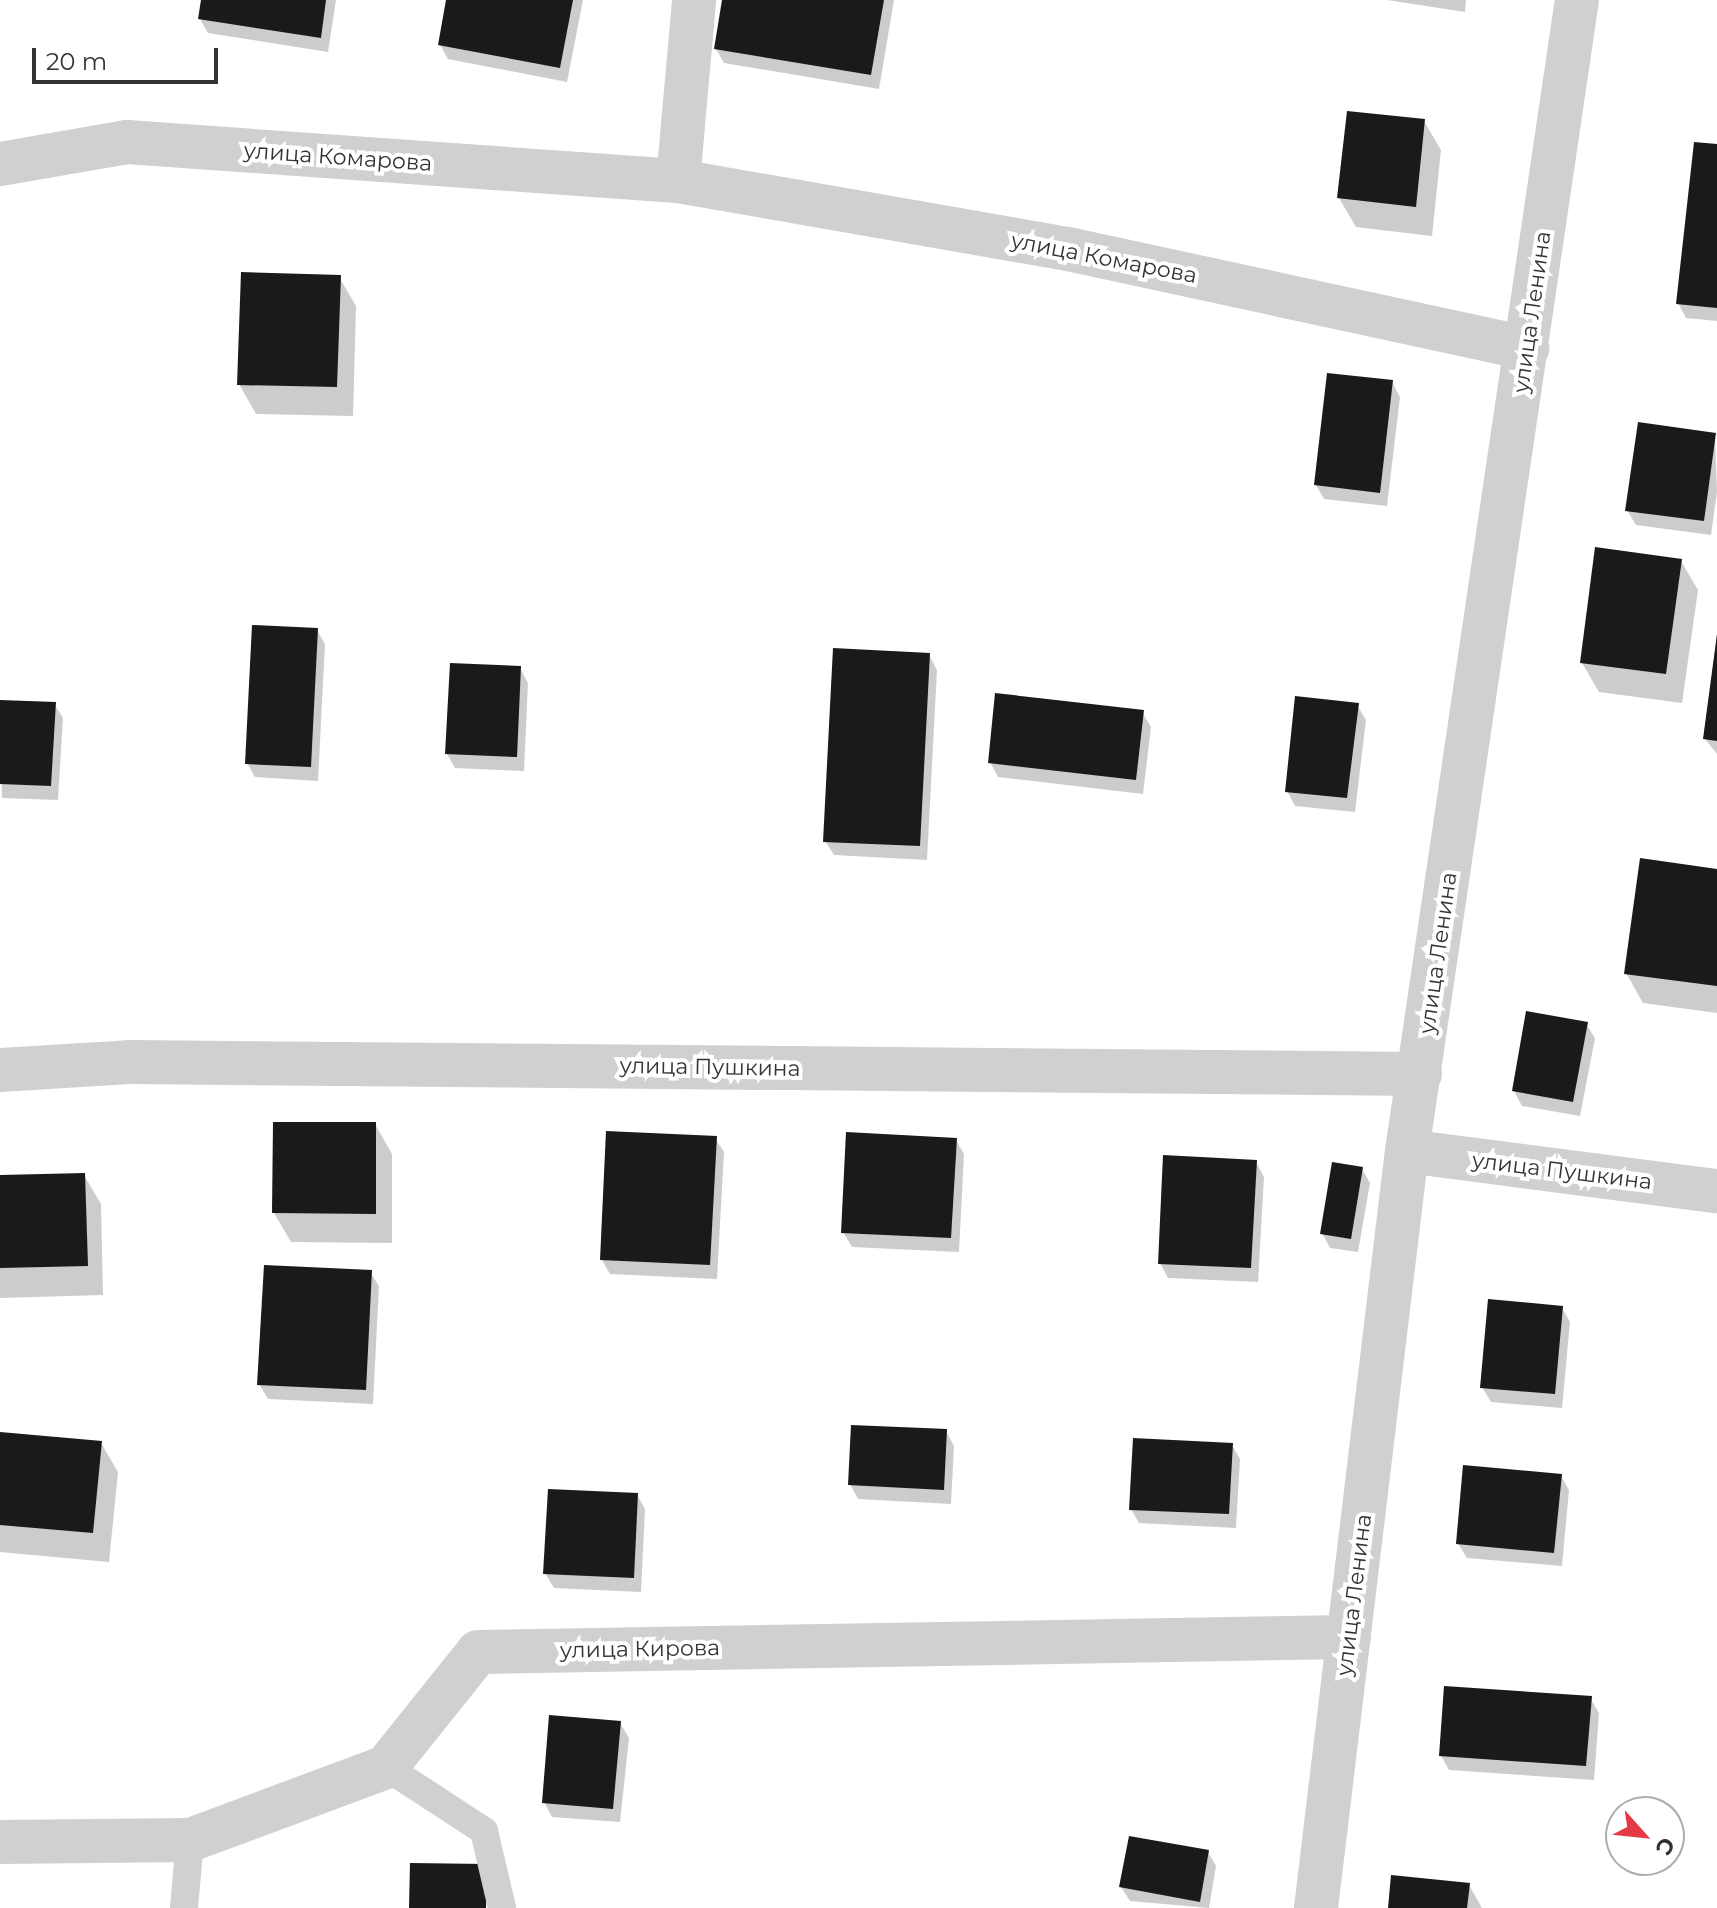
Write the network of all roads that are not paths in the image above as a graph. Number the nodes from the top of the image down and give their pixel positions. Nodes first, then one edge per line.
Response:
1 (694, 0) edge
2 (1577, 0) edge
3 (0, 164) edge
4 (678, 181) junction
5 (1527, 348) junction
6 (0, 1070) edge
7 (1420, 1074) junction
8 (1407, 1151) junction
9 (1717, 1191) edge
10 (1349, 1637) junction
11 (386, 1767) junction
12 (190, 1840) junction
13 (0, 1842) edge
14 (184, 1908) edge
15 (502, 1908) edge
16 (1316, 1908) edge

1 - 4 street
2 - 5 street, улица Ленина
3 - 4 street, улица Комарова
4 - 5 street, улица Комарова
5 - 7 street, улица Ленина
6 - 7 street, улица Пушкина
7 - 8 street, улица Ленина
8 - 9 street, улица Пушкина
8 - 10 street, улица Ленина
10 - 11 street, улица Кирова
10 - 16 street, улица Ленина
11 - 12 street
11 - 15 lane
12 - 13 street
12 - 14 lane

